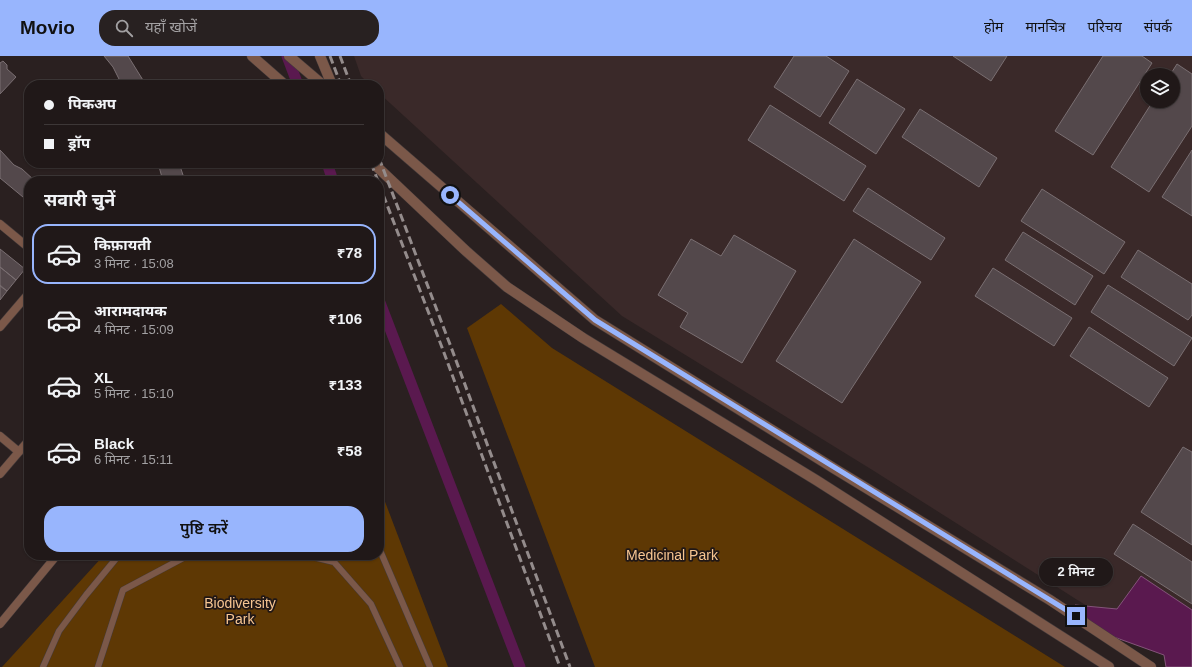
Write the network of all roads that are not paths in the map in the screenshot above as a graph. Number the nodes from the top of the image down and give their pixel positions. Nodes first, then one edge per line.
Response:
1 (252, 56) edge
2 (289, 56) edge
3 (320, 56) edge
4 (280, 80) edge
5 (317, 80) edge
6 (330, 80) edge
7 (384, 137) edge
8 (378, 168) edge
9 (0, 224) edge
10 (24, 244) edge
11 (24, 299) edge
12 (0, 327) edge
13 (0, 436) edge
14 (24, 446) edge
15 (19, 452) junction
16 (0, 474) edge
17 (53, 560) edge
18 (115, 560) edge
19 (179, 560) edge
20 (326, 560) edge
21 (384, 560) edge
22 (0, 624) edge
23 (43, 667) edge
24 (98, 667) edge
25 (400, 667) edge
26 (430, 667) edge
27 (1109, 667) edge
28 (1151, 667) edge

1 - 4 street
2 - 5 street
3 - 6 street
7 - 28 street
8 - 27 street
9 - 10 street
11 - 12 street
13 - 15 street
14 - 15 street
15 - 16 street
17 - 22 street
18 - 23 street
19 - 24 street
20 - 25 street
21 - 26 street

